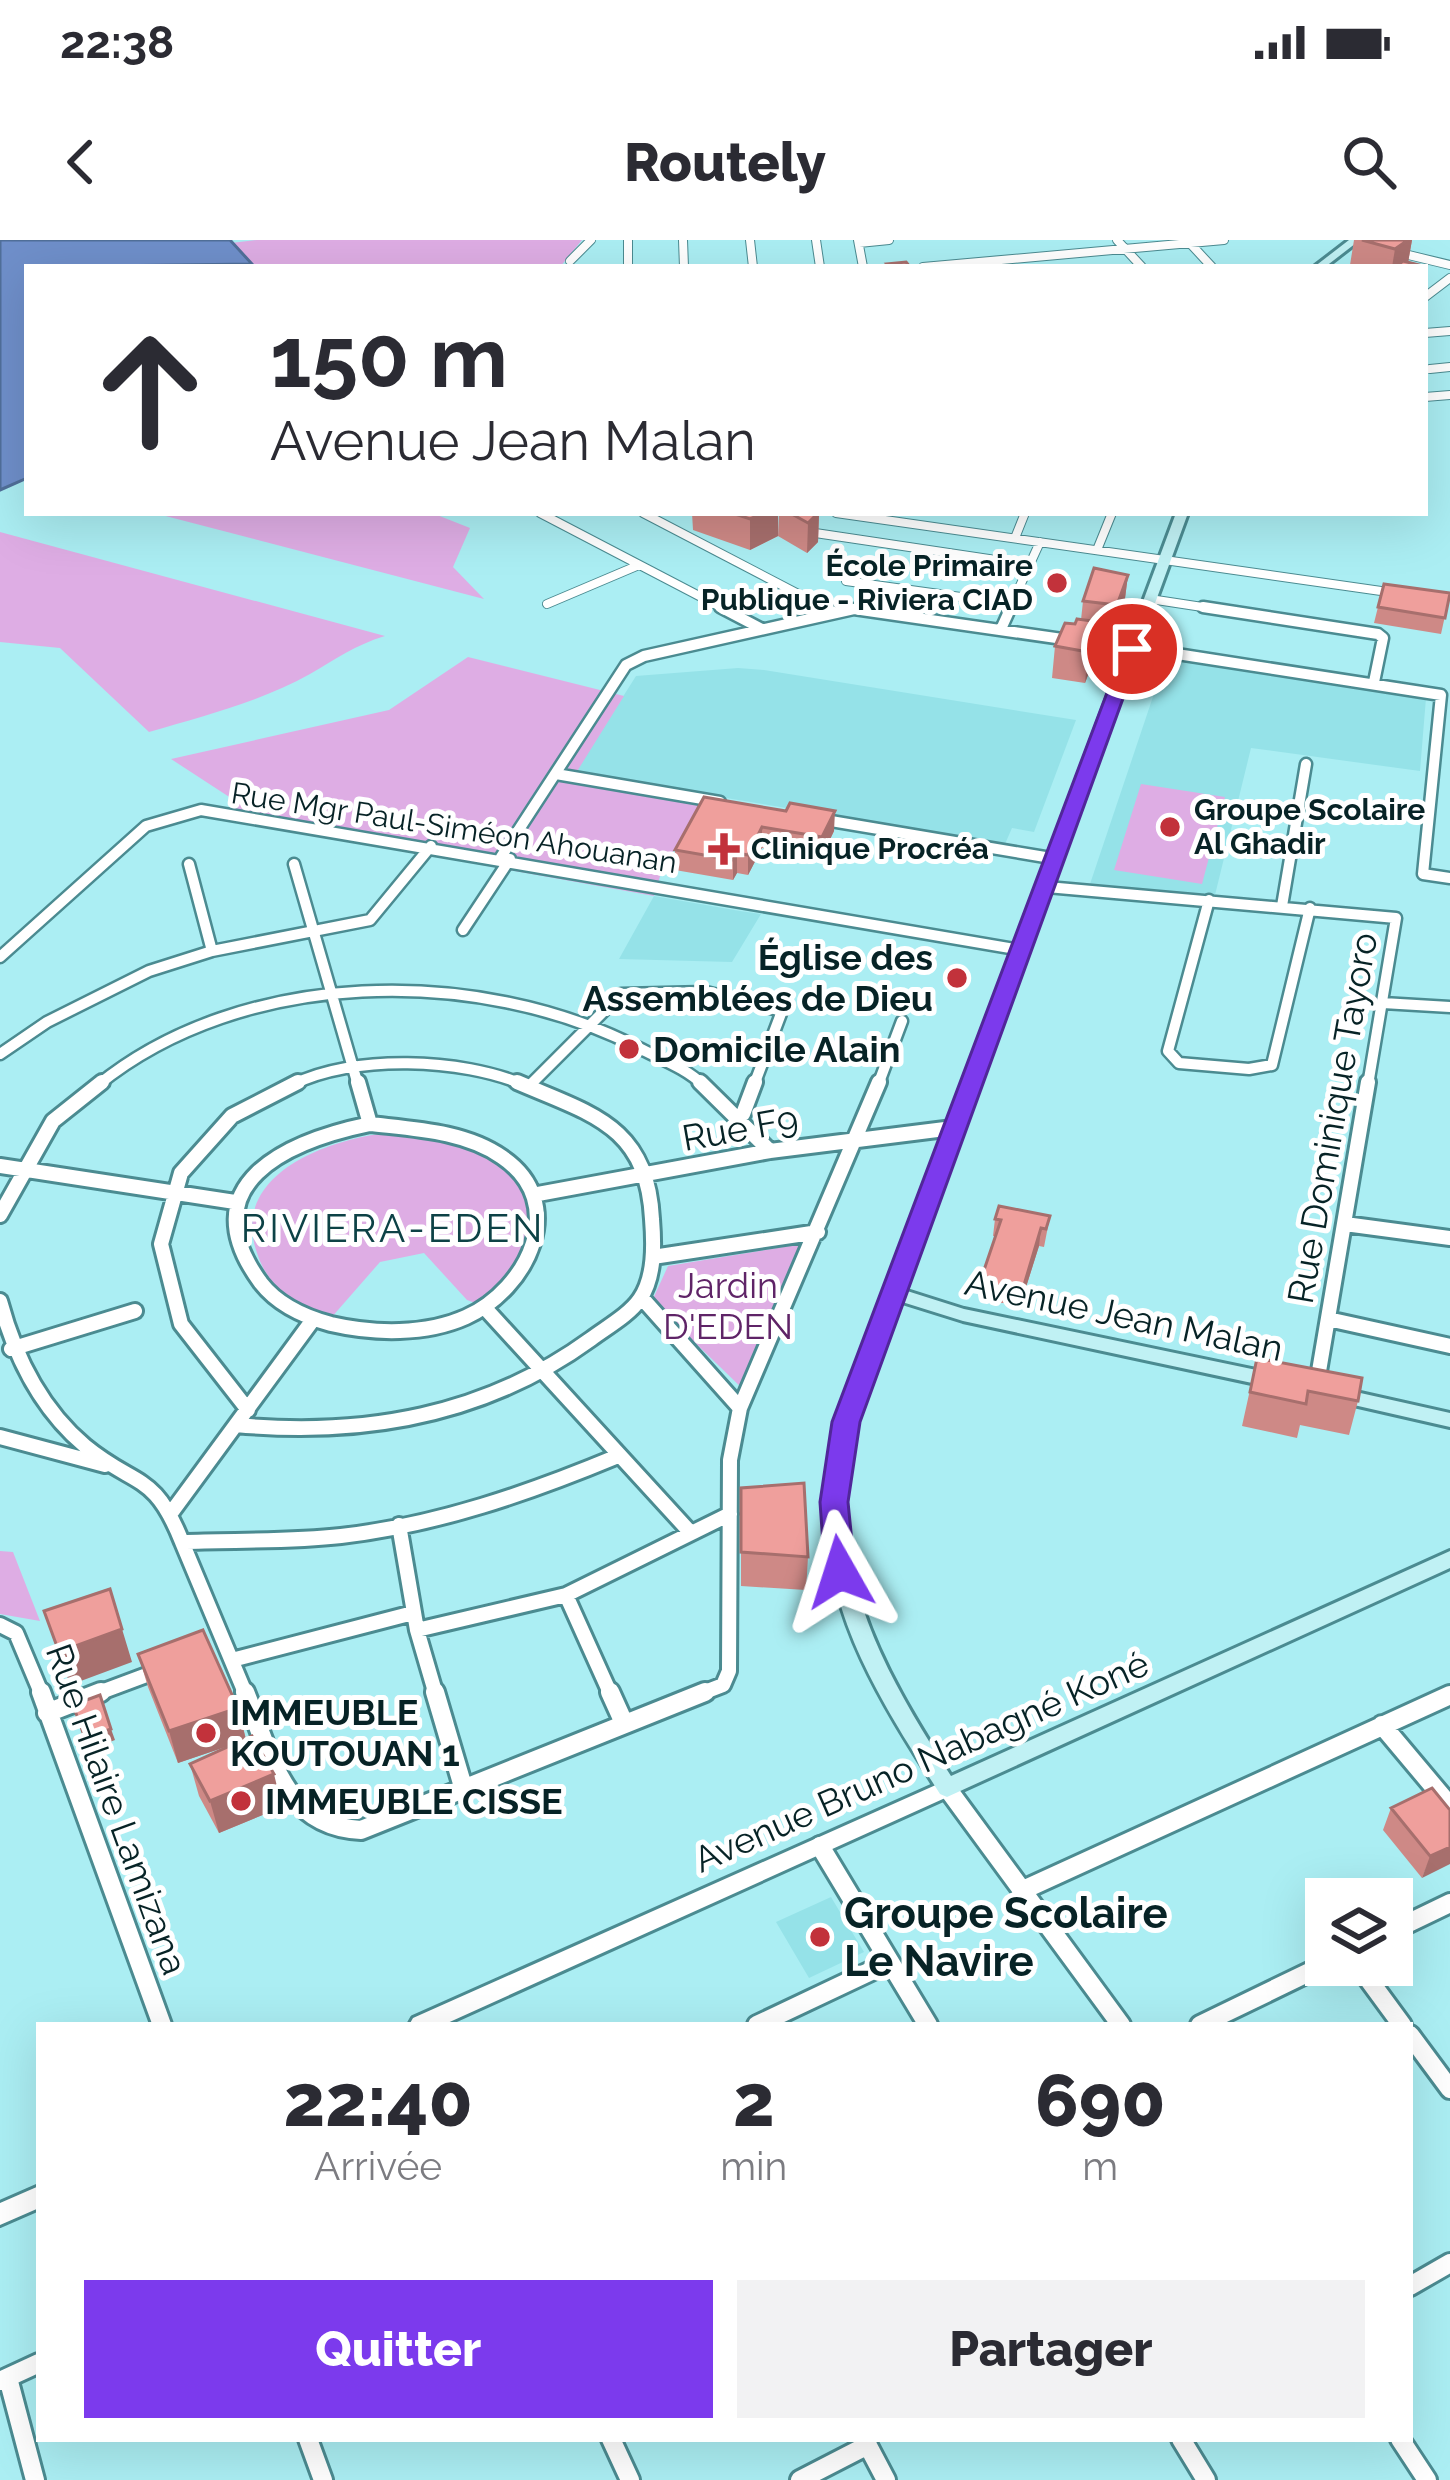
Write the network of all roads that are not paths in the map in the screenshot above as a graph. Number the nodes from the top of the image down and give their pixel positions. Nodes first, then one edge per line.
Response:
1 (591, 240) edge
2 (889, 240) edge
3 (1118, 240) edge
4 (1224, 240) edge
5 (858, 241) edge
6 (1354, 241) edge
7 (1188, 242) edge
8 (1126, 249) junction
9 (1062, 255) junction
10 (569, 261) dead end
11 (1025, 263) edge
12 (1069, 264) edge
13 (1139, 264) edge
14 (1209, 264) edge
15 (1323, 264) edge
16 (1450, 266) edge
17 (1450, 367) edge
18 (1430, 369) dead end
19 (546, 516) edge
20 (649, 516) edge
21 (857, 516) edge
22 (1024, 516) edge
23 (1111, 516) edge
24 (1181, 516) edge
25 (778, 528) dead end
26 (1015, 538) junction
27 (1040, 542) junction
28 (1097, 550) junction
29 (1165, 560) junction
30 (639, 565) junction
31 (1030, 565) junction
32 (846, 580) dead end
33 (1402, 594) edge
34 (1150, 599) junction
35 (547, 604) dead end
36 (1011, 604) junction
37 (836, 613) junction
38 (762, 629) junction
39 (1001, 629) junction
40 (1132, 648) junction
41 (1374, 682) junction
42 (1306, 764) dead end
43 (556, 774) junction
44 (743, 806) edge
45 (810, 817) edge
46 (431, 846) junction
47 (506, 858) junction
48 (1057, 859) junction
49 (189, 864) dead end
50 (294, 864) dead end
51 (1450, 878) edge
52 (1047, 886) junction
53 (1208, 903) junction
54 (1282, 906) junction
55 (1309, 912) junction
56 (463, 930) dead end
57 (310, 931) junction
58 (1021, 950) junction
59 (212, 951) junction
60 (0, 957) edge
61 (331, 993) junction
62 (1383, 1003) junction
63 (1450, 1007) edge
64 (902, 1021) dead end
65 (592, 1024) junction
66 (0, 1054) edge
67 (349, 1059) junction
68 (275, 1074) dead end
69 (532, 1083) junction
70 (743, 1114) junction
71 (370, 1124) junction
72 (953, 1128) junction
73 (858, 1139) junction
74 (770, 1151) junction
75 (8, 1167) edge
76 (136, 1170) dead end
77 (650, 1174) junction
78 (123, 1192) junction
79 (538, 1194) junction
80 (235, 1202) junction
81 (0, 1214) edge
82 (1345, 1224) junction
83 (818, 1232) junction
84 (1450, 1238) edge
85 (653, 1257) junction
86 (894, 1293) junction
87 (642, 1298) junction
88 (0, 1301) edge
89 (485, 1308) junction
90 (1328, 1319) junction
91 (312, 1322) junction
92 (148, 1328) dead end
93 (6, 1340) edge
94 (1450, 1346) edge
95 (194, 1372) dead end
96 (545, 1373) junction
97 (1316, 1390) junction
98 (740, 1408) junction
99 (248, 1410) junction
100 (1450, 1420) edge
101 (236, 1425) junction
102 (0, 1437) edge
103 (618, 1456) junction
104 (134, 1472) junction
105 (171, 1513) junction
106 (730, 1514) junction
107 (399, 1525) junction
108 (690, 1532) junction
109 (182, 1542) junction
110 (1450, 1559) edge
111 (566, 1595) junction
112 (415, 1622) junction
113 (0, 1625) edge
114 (228, 1653) junction
115 (203, 1654) edge
116 (181, 1662) edge
117 (1450, 1695) edge
118 (46, 1712) junction
119 (624, 1723) junction
120 (1382, 1725) junction
121 (947, 1788) junction
122 (464, 1790) junction
123 (1450, 1806) edge
124 (820, 1846) junction
125 (1021, 1892) junction
126 (1450, 1903) edge
127 (1413, 1921) edge
128 (890, 1962) junction
129 (1305, 1974) edge
130 (1373, 1986) edge
131 (161, 2022) edge
132 (430, 2022) edge
133 (763, 2022) edge
134 (926, 2022) edge
135 (1119, 2022) edge
136 (1206, 2022) edge
137 (1400, 2022) edge
138 (1413, 2039) edge
139 (1450, 2090) edge
140 (36, 2198) edge
141 (0, 2214) edge
142 (1450, 2264) edge
143 (1413, 2284) edge
144 (36, 2364) edge
145 (4, 2379) edge
146 (309, 2442) edge
147 (612, 2442) edge
148 (866, 2442) edge
149 (1183, 2442) edge
150 (1402, 2442) edge
151 (35, 2480) edge
152 (323, 2480) edge
153 (630, 2480) edge
154 (800, 2480) edge
155 (886, 2480) edge
156 (1206, 2480) edge
157 (1427, 2480) edge

1 - 10 street
2 - 5 street
3 - 8 street
4 - 7 street
6 - 15 main road
6 - 16 street
7 - 8 street
7 - 14 street
8 - 9 street
8 - 13 street
9 - 11 street
9 - 12 street
17 - 18 street
19 - 30 street
20 - 37 street
21 - 26 street
22 - 26 street
23 - 28 street
24 - 29 main road
25 - 31 street
26 - 27 street
27 - 28 street
27 - 31 street
28 - 29 street
29 - 33 street
29 - 34 main road
30 - 35 street
30 - 38 street
31 - 36 street
32 - 36 street
34 - 40 main road
34 - 41 street
36 - 39 street
37 - 38 street
37 - 39 street
38 - 43 street
39 - 40 street
40 - 41 street
40 - 48 main road
41 - 51 street
42 - 54 street
43 - 44 street
43 - 47 street
45 - 48 street
46 - 47 street, Rue Mgr Paul-Siméon Ahouanan
46 - 57 street
46 - 60 street, Rue Mgr Paul-Siméon Ahouanan
47 - 56 street
47 - 58 street, Rue Mgr Paul-Siméon Ahouanan
48 - 52 main road
49 - 59 street
50 - 57 street
52 - 53 street, Rue Dominique Tayoro
52 - 58 main road
53 - 54 street, Rue Dominique Tayoro
53 - 55 street
54 - 55 street, Rue Dominique Tayoro
55 - 62 street, Rue Dominique Tayoro
57 - 59 street
57 - 61 street
58 - 72 main road
59 - 66 street
61 - 65 street
61 - 67 street
61 - 75 street
62 - 63 street
62 - 82 street, Rue Dominique Tayoro
64 - 73 street
65 - 69 street
65 - 70 street
65 - 70 street
67 - 68 street
67 - 69 street
67 - 71 street
69 - 77 street
70 - 74 street
71 - 79 street
71 - 80 street
72 - 73 street, Rue F9
72 - 86 main road
73 - 74 street, Rue F9
73 - 83 street
74 - 77 street, Rue F9
75 - 78 street
75 - 81 street
76 - 78 street
77 - 79 street, Rue F9
77 - 85 street
78 - 80 street
79 - 89 street
80 - 91 street
82 - 84 street
82 - 90 street, Rue Dominique Tayoro
83 - 85 street
83 - 98 street
85 - 87 street
86 - 97 main road, Avenue Jean Malan
86 - 121 main road
87 - 96 street
87 - 98 street
88 - 93 street
89 - 91 street
89 - 96 street
90 - 94 street
90 - 97 street, Rue Dominique Tayoro
91 - 99 street
92 - 93 street
93 - 104 street
95 - 99 street
96 - 101 street
96 - 103 street
97 - 100 main road, Avenue Jean Malan
98 - 106 street
99 - 101 street
101 - 105 street
102 - 104 street
103 - 107 street
103 - 108 street
104 - 105 street
105 - 109 street
106 - 108 street
106 - 119 street
107 - 109 street
107 - 112 street
108 - 111 street
109 - 114 street
110 - 121 main road, Avenue Bruno Nabagné Koné
111 - 112 street
111 - 119 street
112 - 114 street
112 - 122 street
113 - 118 street, Rue Hilaire Lamizana
114 - 115 street
114 - 122 street
116 - 118 street
117 - 120 street
118 - 131 street, Rue Hilaire Lamizana
119 - 122 street
120 - 123 street
120 - 125 street
121 - 124 street, Avenue Bruno Nabagné Koné
121 - 125 street
124 - 128 street
124 - 132 street, Avenue Bruno Nabagné Koné
125 - 135 street
126 - 127 street
128 - 133 street
128 - 134 street
129 - 136 street
130 - 137 street
138 - 139 street
140 - 141 street
142 - 143 street
144 - 145 street
145 - 151 street
146 - 152 street
147 - 153 street
148 - 154 street
148 - 155 street
149 - 156 street
150 - 157 street

